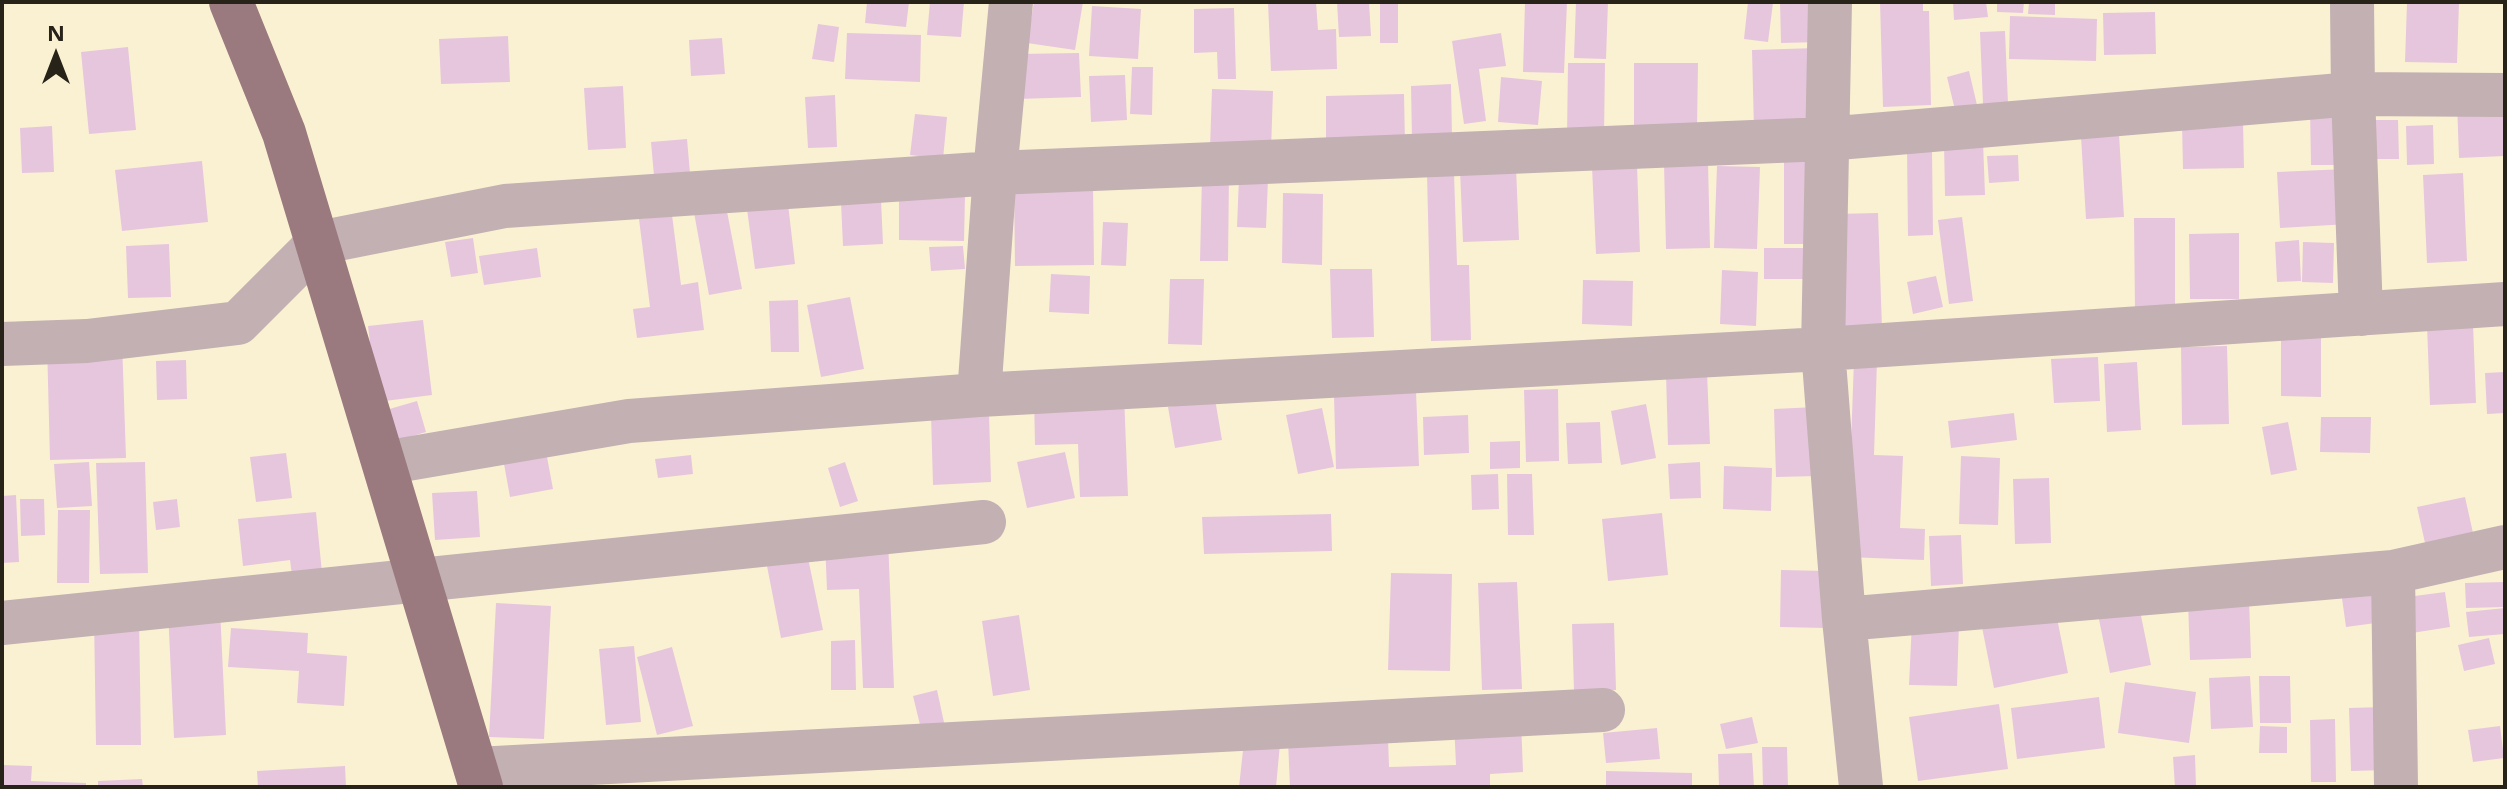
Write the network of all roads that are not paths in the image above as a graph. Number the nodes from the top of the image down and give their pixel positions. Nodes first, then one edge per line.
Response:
1 (231, 2) edge
2 (1011, 2) edge
3 (1830, 2) edge
4 (2352, 2) edge
5 (2353, 94) junction
6 (2505, 95) edge
7 (1826, 139) junction
8 (995, 173) junction
9 (318, 243) junction
10 (2505, 304) edge
11 (2361, 314) junction
12 (2, 344) edge
13 (1823, 349) junction
14 (979, 395) junction
15 (384, 463) junction
16 (984, 522) dead end
17 (2505, 547) edge
18 (2393, 572) junction
19 (420, 581) junction
20 (1844, 619) junction
21 (2, 623) edge
22 (1603, 710) dead end
23 (479, 778) edge
24 (1861, 787) edge
25 (2396, 787) edge

1 - 9 main road
2 - 8 street
3 - 7 street
4 - 5 street
5 - 6 street
5 - 7 street
5 - 11 street
7 - 8 street
7 - 13 street
8 - 9 street
8 - 14 street
9 - 12 street
9 - 15 main road
10 - 11 street
11 - 13 street
13 - 14 street
13 - 20 street
14 - 15 street
15 - 19 main road
16 - 19 street
17 - 18 street
18 - 20 street
18 - 25 street
19 - 21 street
19 - 23 main road
20 - 24 street
22 - 23 street

